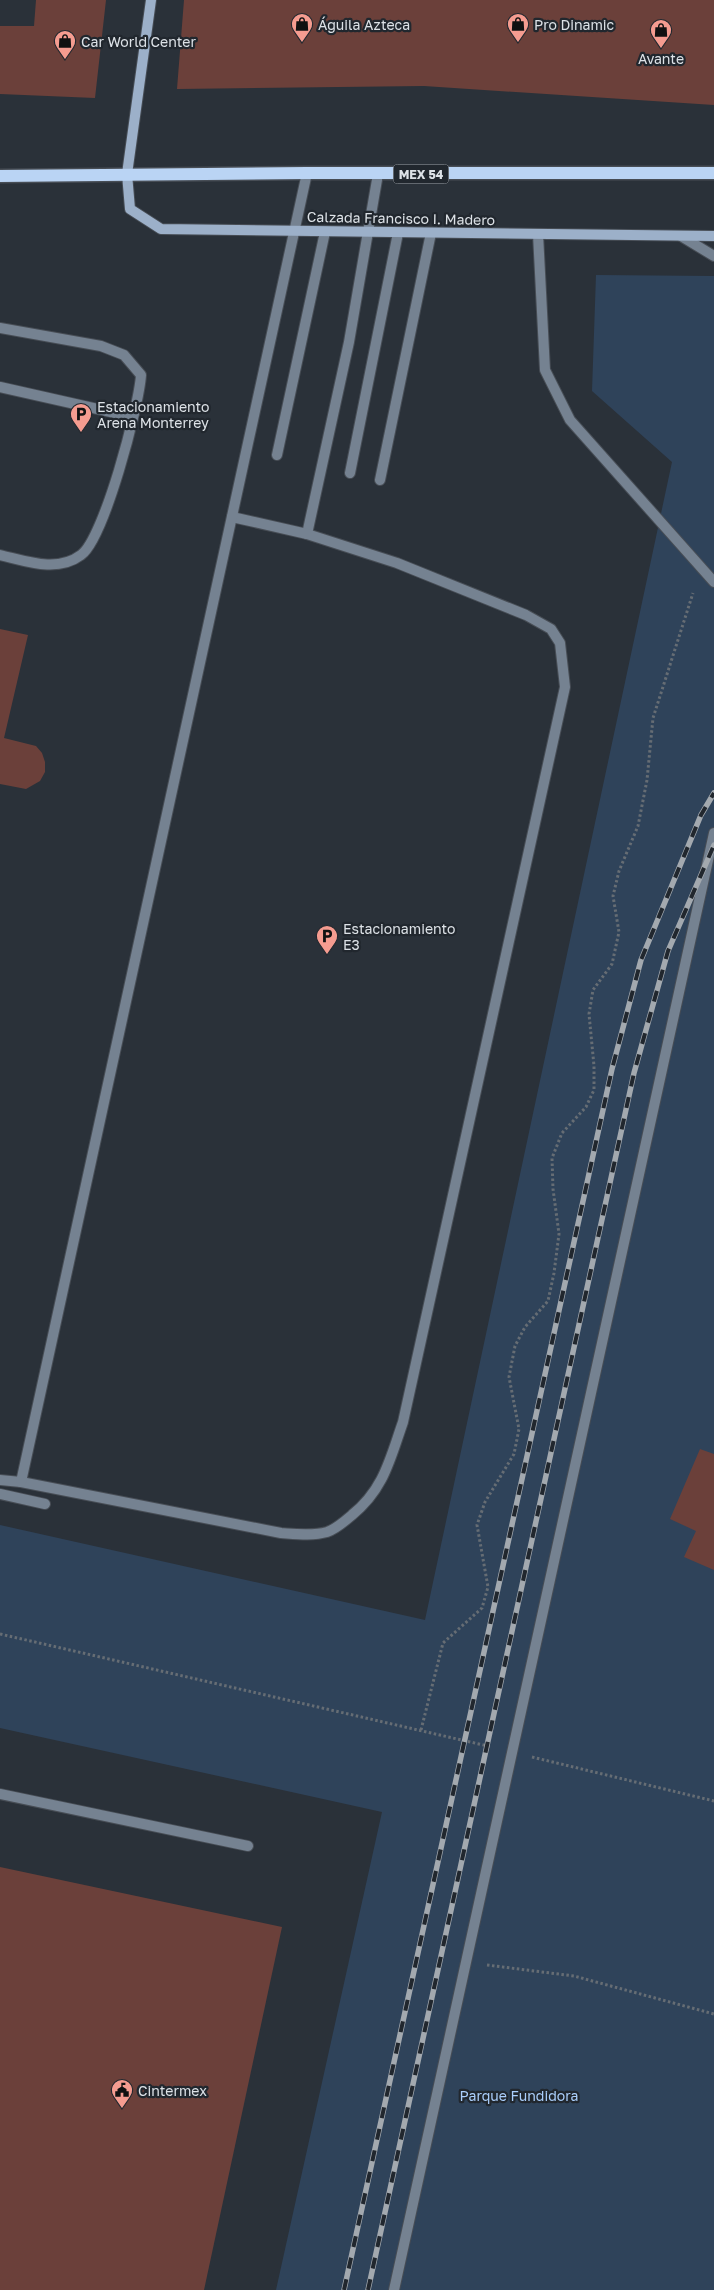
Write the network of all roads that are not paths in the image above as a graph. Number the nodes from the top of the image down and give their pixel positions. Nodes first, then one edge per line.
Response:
1 (151, 0) edge
2 (307, 173) junction
3 (127, 174) junction
4 (378, 174) junction
5 (714, 174) edge
6 (0, 176) edge
7 (294, 232) junction
8 (325, 232) junction
9 (369, 232) junction
10 (398, 232) junction
11 (431, 233) junction
12 (538, 234) junction
13 (681, 236) junction
14 (714, 236) edge
15 (714, 256) edge
16 (0, 328) edge
17 (0, 388) edge
18 (133, 417) junction
19 (277, 455) dead end
20 (350, 473) dead end
21 (380, 480) dead end
22 (232, 517) junction
23 (307, 534) junction
24 (0, 555) edge
25 (714, 582) edge
26 (714, 833) edge
27 (0, 1480) edge
28 (21, 1482) junction
29 (0, 1494) edge
30 (45, 1504) dead end
31 (0, 1794) edge
32 (248, 1846) dead end
33 (394, 2290) edge

1 - 3 street
2 - 3 main road, MEX 54
2 - 4 main road, MEX 54
2 - 7 street
3 - 6 main road, MEX 54
3 - 7 street, Calzada Francisco I. Madero
4 - 5 main road, MEX 54
4 - 9 street
7 - 8 street, Calzada Francisco I. Madero
7 - 22 street
8 - 9 street, Calzada Francisco I. Madero
8 - 19 street
9 - 10 street, Calzada Francisco I. Madero
9 - 23 street
10 - 11 street, Calzada Francisco I. Madero
10 - 20 street
11 - 12 street, Calzada Francisco I. Madero
11 - 21 street
12 - 13 street, Calzada Francisco I. Madero
12 - 25 street
13 - 14 street, Calzada Francisco I. Madero
13 - 15 street
16 - 18 street
17 - 18 street
18 - 24 street
22 - 23 street
22 - 28 street
23 - 28 street
26 - 33 street
27 - 28 street
29 - 30 street
31 - 32 street

